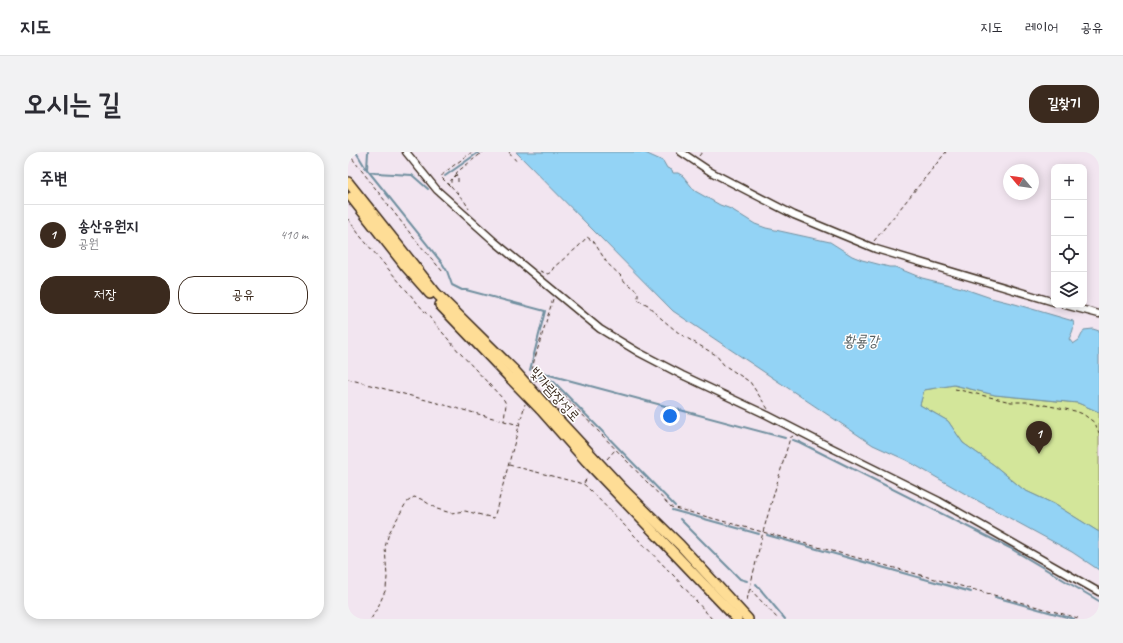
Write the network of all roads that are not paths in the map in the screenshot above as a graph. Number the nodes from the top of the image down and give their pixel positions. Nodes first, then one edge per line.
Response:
1 (406, 152) edge
2 (681, 152) edge
3 (348, 182) edge
4 (348, 192) edge
5 (1051, 301) edge
6 (1076, 308) edge
7 (1099, 314) edge
8 (511, 373) junction
9 (542, 406) junction
10 (1099, 592) edge
11 (737, 619) edge
12 (748, 619) edge

1 - 10 street
2 - 5 street
3 - 8 highway, 빛가람장성로
4 - 8 highway, 빛가람장성로
6 - 7 street
8 - 9 highway, 빛가람장성로, bridge
9 - 11 highway, 빛가람장성로
9 - 12 highway, 빛가람장성로

